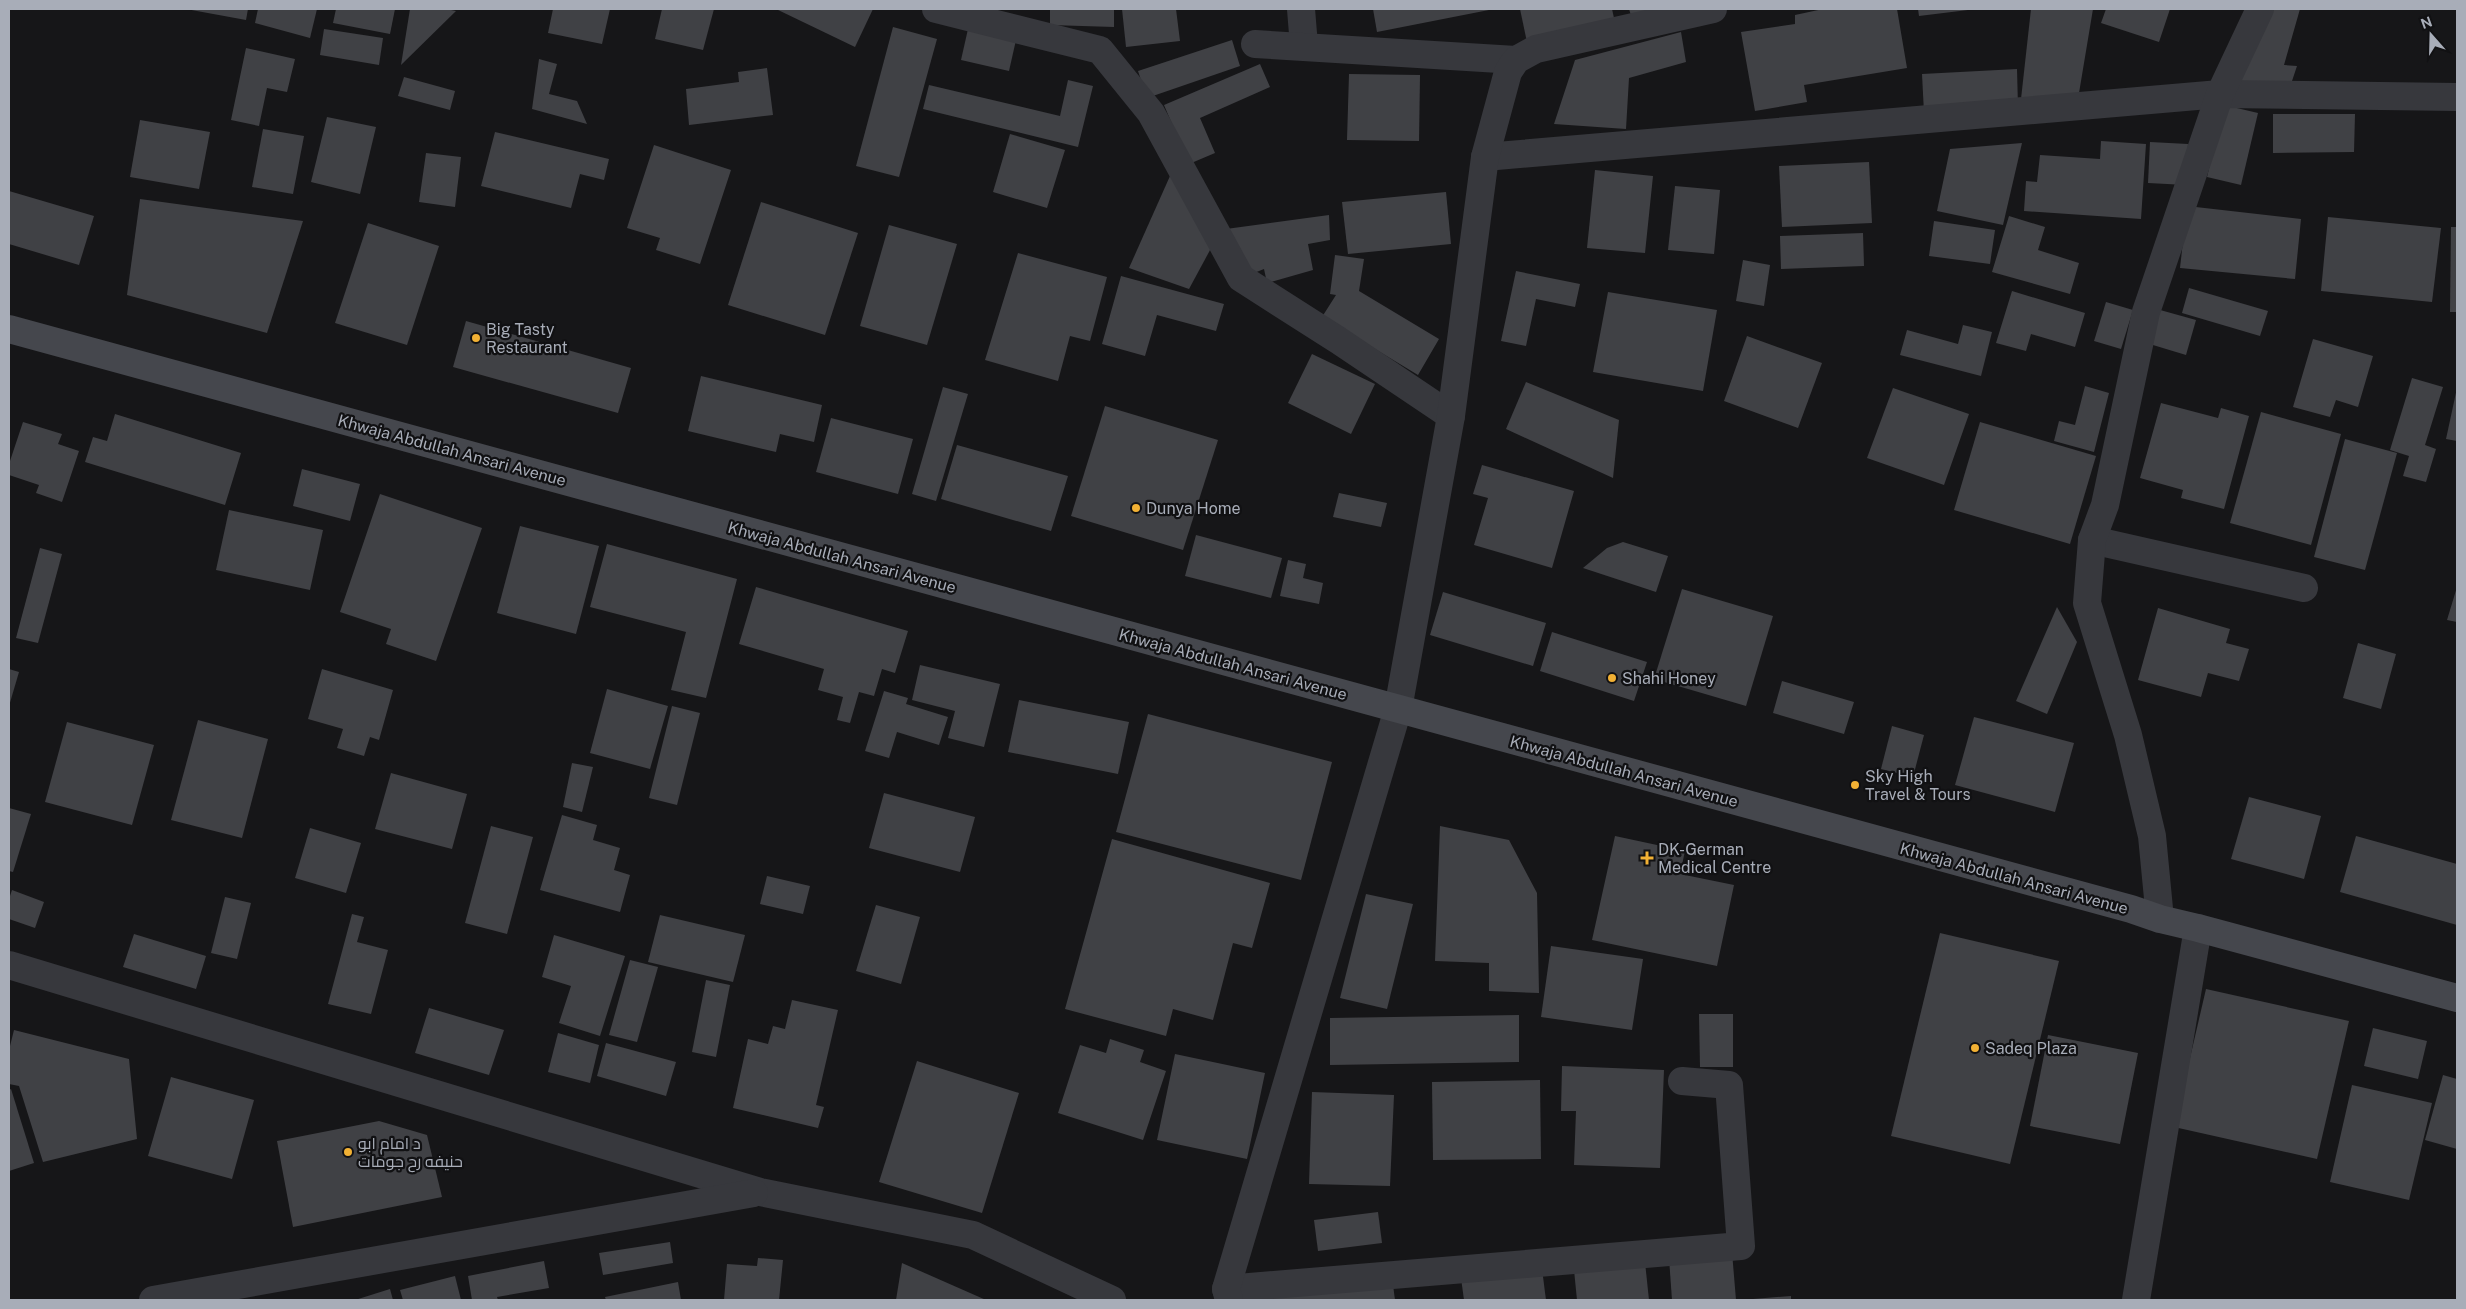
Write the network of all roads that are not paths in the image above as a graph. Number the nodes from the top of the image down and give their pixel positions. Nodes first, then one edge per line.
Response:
1 (936, 9) edge
2 (1301, 9) edge
3 (1713, 9) edge
4 (2260, 9) edge
5 (1255, 44) dead end
6 (1304, 46) junction
7 (1516, 60) junction
8 (2220, 94) junction
9 (2457, 97) edge
10 (1484, 157) junction
11 (9, 329) edge
12 (1451, 416) junction
13 (2092, 540) junction
14 (2304, 588) dead end
15 (1398, 709) junction
16 (2160, 919) junction
17 (2198, 928) junction
18 (9, 965) edge
19 (2457, 998) edge
20 (1682, 1081) dead end
21 (760, 1192) junction
22 (1227, 1295) edge
23 (153, 1300) edge
24 (1112, 1300) edge
25 (2136, 1300) edge

1 - 12 street
2 - 6 street
3 - 7 street
4 - 8 street
5 - 6 street
6 - 7 street
7 - 10 street
8 - 9 street
8 - 10 street
8 - 13 street
10 - 12 street
11 - 15 main road, Khwaja Abdullah Ansari Avenue
12 - 15 street
13 - 14 street
13 - 16 street
15 - 16 main road, Khwaja Abdullah Ansari Avenue
15 - 22 street
16 - 17 main road, Khwaja Abdullah Ansari Avenue
17 - 19 main road, Khwaja Abdullah Ansari Avenue
17 - 25 street
18 - 21 street
20 - 22 street
21 - 23 street
21 - 24 street

